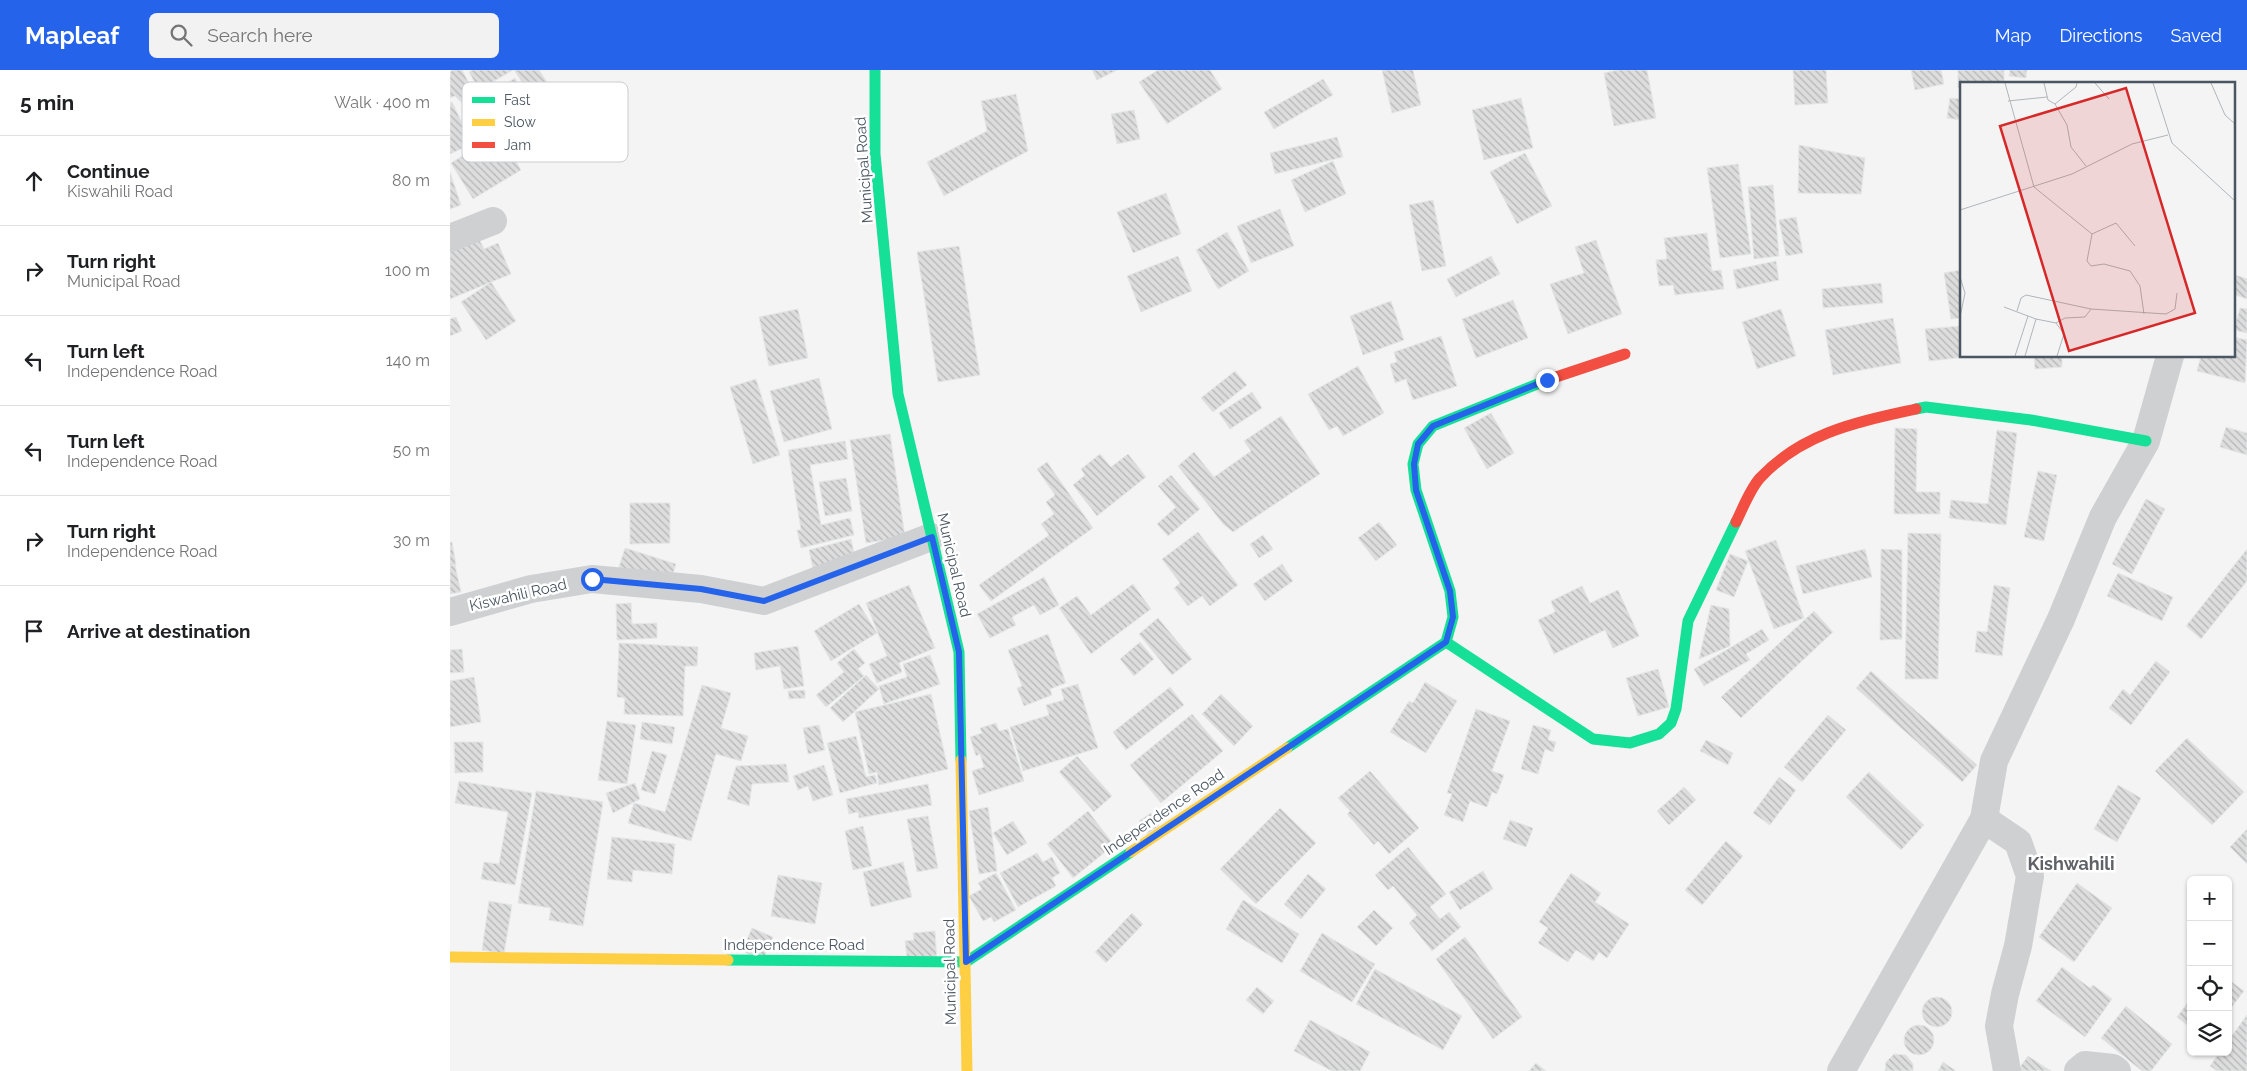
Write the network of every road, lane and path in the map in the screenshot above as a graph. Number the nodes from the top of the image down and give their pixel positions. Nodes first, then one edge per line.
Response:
1 (875, 70) edge
2 (493, 220) dead end
3 (450, 238) edge
4 (1625, 354) dead end
5 (2169, 358) edge
6 (2146, 441) junction
7 (932, 537) junction
8 (450, 612) edge
9 (1446, 642) junction
10 (1984, 819) junction
11 (450, 958) edge
12 (966, 962) junction
13 (967, 1071) edge
14 (1841, 1071) edge
15 (2007, 1071) edge
16 (2078, 1071) edge
17 (2117, 1071) edge

1 - 7 street, Municipal Road
2 - 3 street
4 - 9 street
5 - 6 street
6 - 9 street
6 - 10 street
7 - 8 street, Kiswahili Road
7 - 12 street, Municipal Road
9 - 12 street, Independence Road
10 - 14 street
10 - 15 street
11 - 12 street, Independence Road
12 - 13 street, Municipal Road
16 - 17 street

